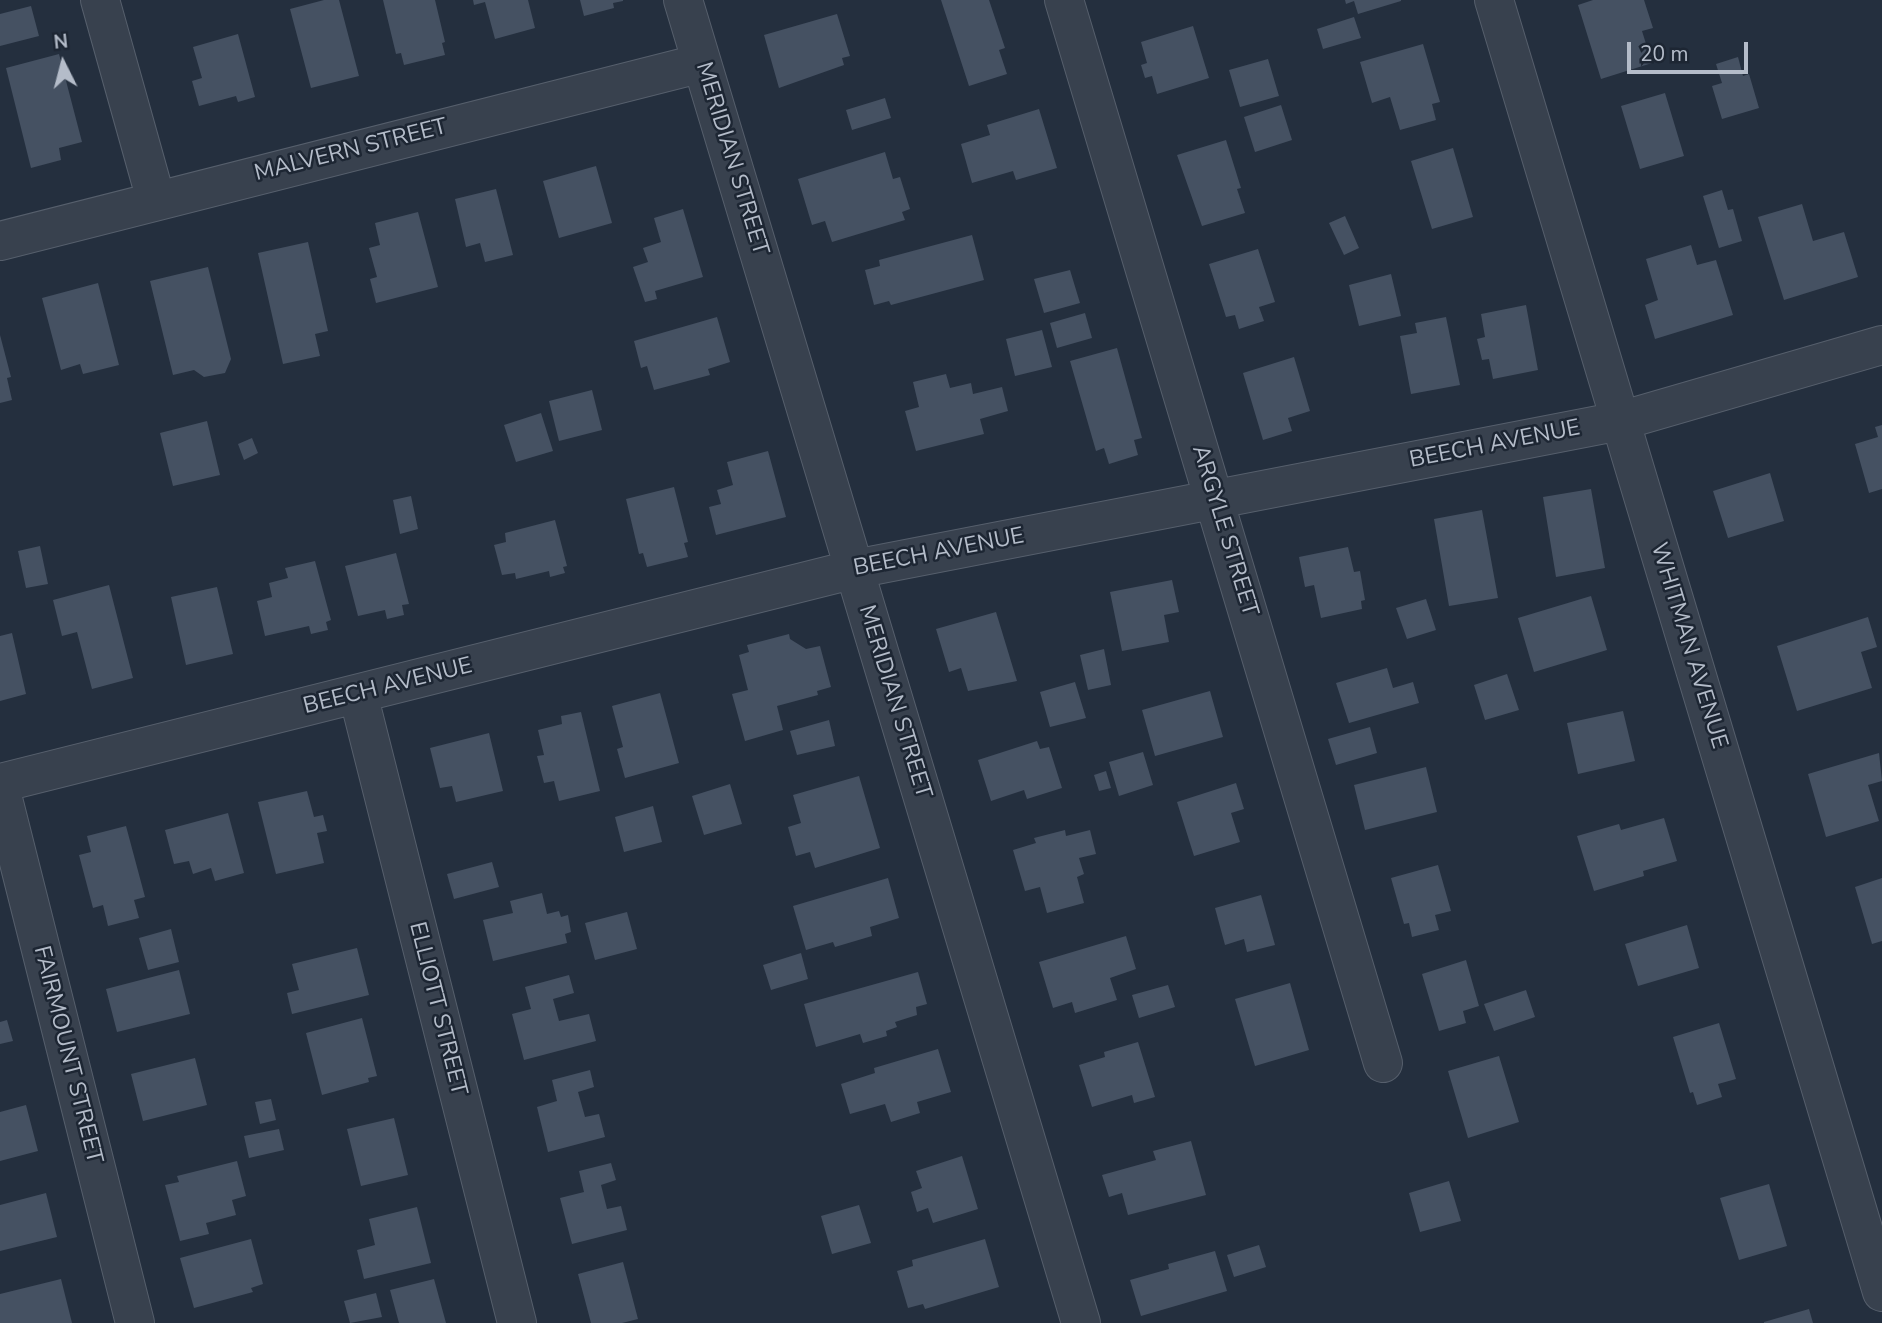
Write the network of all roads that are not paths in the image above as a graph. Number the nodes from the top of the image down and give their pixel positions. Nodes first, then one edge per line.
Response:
1 (100, 0) edge
2 (682, 0) edge
3 (1064, 0) edge
4 (1494, 0) edge
5 (702, 62) junction
6 (156, 200) junction
7 (0, 241) edge
8 (1882, 345) edge
9 (1620, 421) junction
10 (1214, 498) junction
11 (855, 569) junction
12 (358, 694) junction
13 (0, 785) edge
14 (1383, 1063) dead end
15 (1882, 1292) edge
16 (135, 1323) edge
17 (517, 1323) edge
18 (1081, 1323) edge

1 - 6 street
2 - 5 street, MERIDIAN STREET
3 - 10 street, ARGYLE STREET
4 - 9 street, WHITMAN AVENUE
5 - 6 street, MALVERN STREET
5 - 11 street, MERIDIAN STREET
6 - 7 street, MALVERN STREET
8 - 9 street, BEECH AVENUE
9 - 10 street, BEECH AVENUE
9 - 15 street, WHITMAN AVENUE
10 - 11 street, BEECH AVENUE
10 - 14 street, ARGYLE STREET
11 - 12 street, BEECH AVENUE
11 - 18 street, MERIDIAN STREET
12 - 13 street, BEECH AVENUE
12 - 17 street, ELLIOTT STREET
13 - 16 street, FAIRMOUNT STREET

